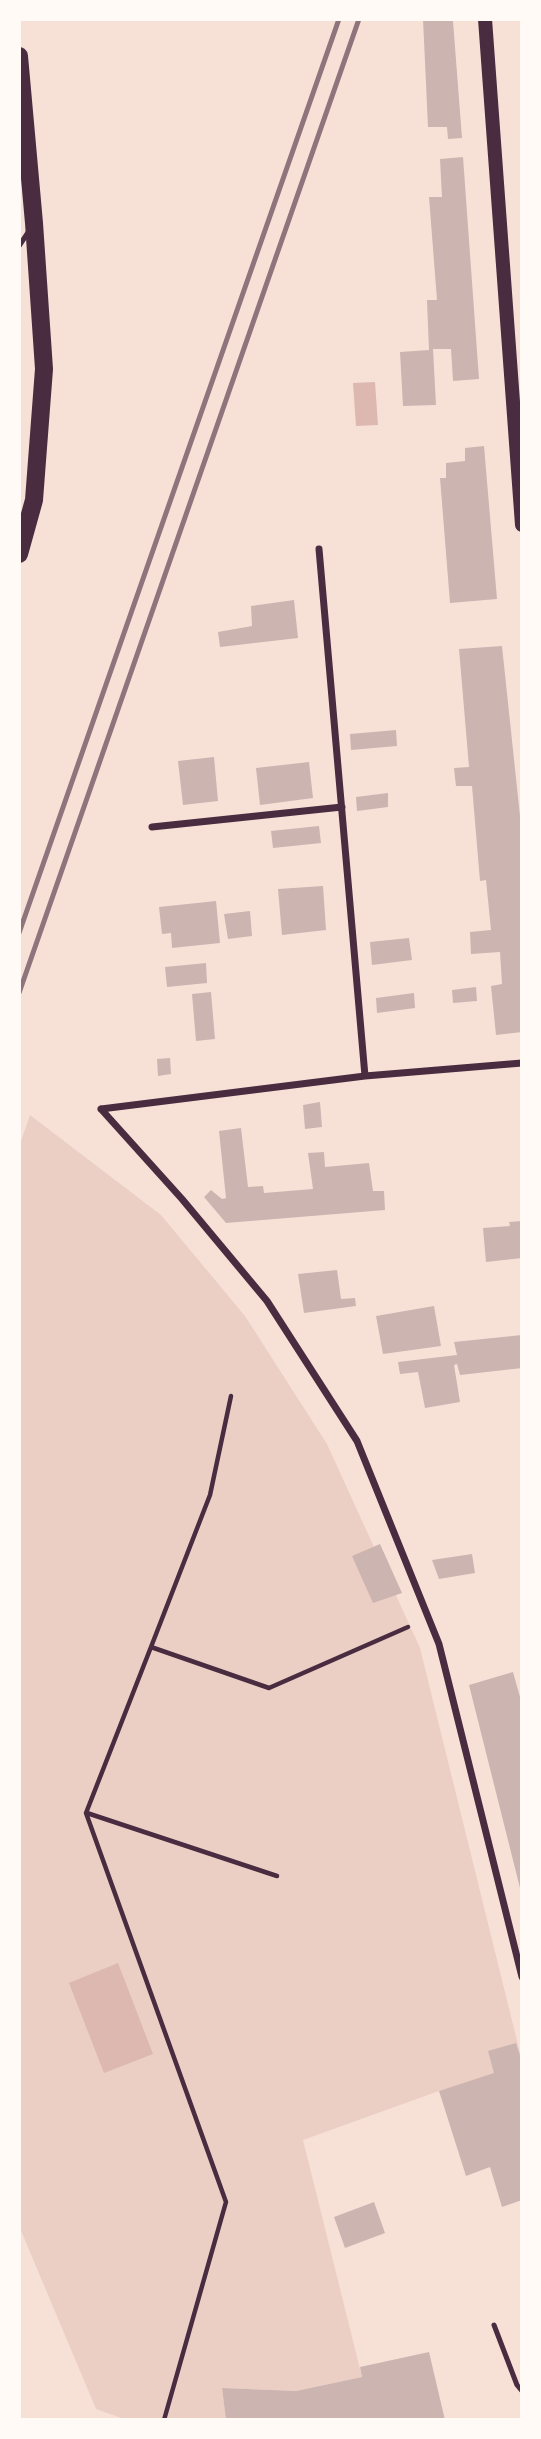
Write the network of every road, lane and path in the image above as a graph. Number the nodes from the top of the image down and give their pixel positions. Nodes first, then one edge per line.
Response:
1 (485, 19) edge
2 (19, 56) edge
3 (34, 223) junction
4 (19, 246) edge
5 (522, 524) edge
6 (319, 549) dead end
7 (19, 554) edge
8 (342, 807) junction
9 (152, 827) dead end
10 (522, 1063) edge
11 (365, 1076) junction
12 (231, 1396) dead end
13 (428, 1618) junction
14 (151, 1647) junction
15 (86, 1813) junction
16 (277, 1876) dead end
17 (522, 1977) edge
18 (494, 2325) dead end
19 (522, 2391) edge
20 (164, 2420) edge

1 - 5 main road
2 - 3 main road
3 - 4 lane
3 - 7 main road
6 - 8 street
8 - 9 street
8 - 11 street
10 - 11 street
11 - 13 street
12 - 14 path
13 - 14 path
13 - 17 street
14 - 15 path
15 - 16 path
15 - 20 path
18 - 19 lane

